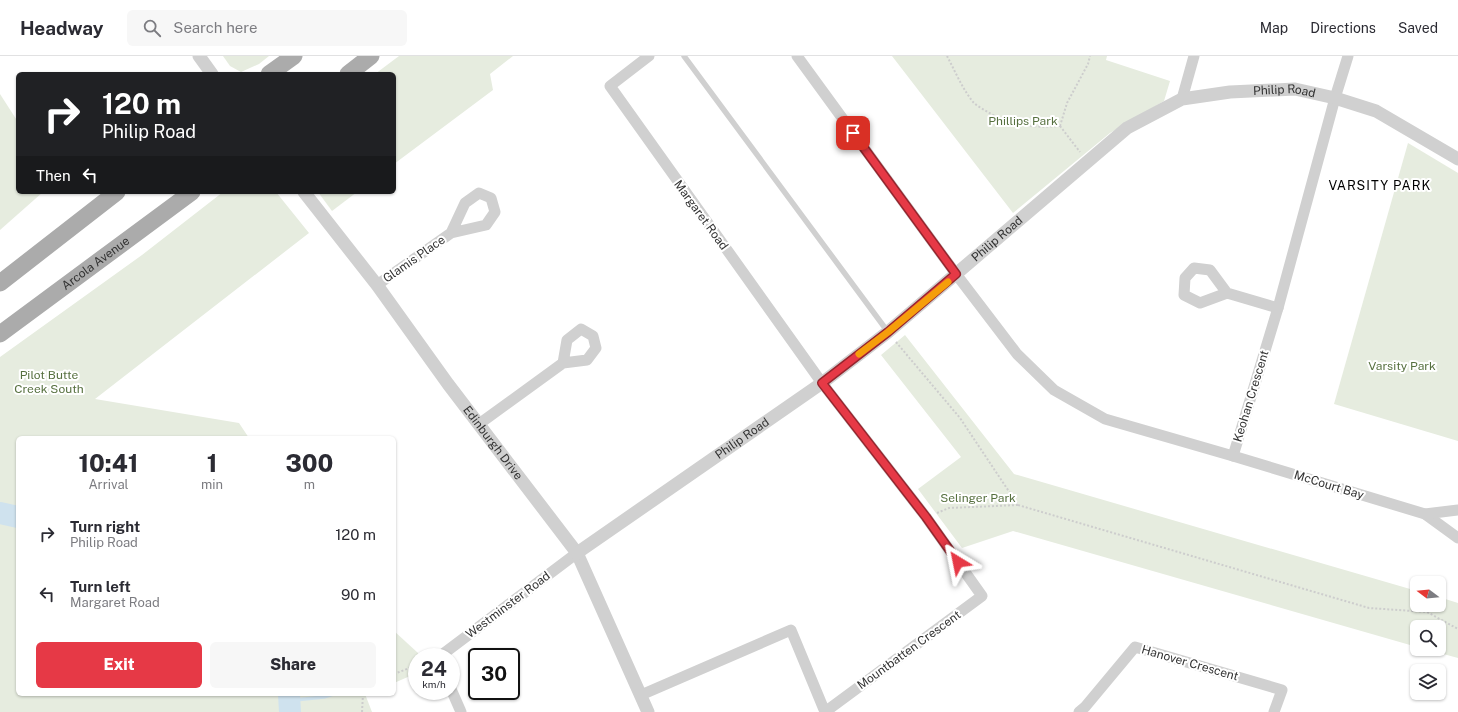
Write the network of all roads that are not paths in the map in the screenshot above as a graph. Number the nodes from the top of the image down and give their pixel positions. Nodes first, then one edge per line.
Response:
1 (199, 56) edge
2 (294, 56) edge
3 (371, 56) edge
4 (649, 56) edge
5 (684, 56) edge
6 (797, 56) edge
7 (1194, 56) edge
8 (1348, 56) edge
9 (211, 72) edge
10 (272, 72) edge
11 (351, 72) edge
12 (1335, 98) junction
13 (1182, 99) junction
14 (1458, 159) edge
15 (114, 194) edge
16 (189, 194) edge
17 (306, 194) edge
18 (451, 233) dead end
19 (956, 274) junction
20 (0, 283) edge
21 (377, 285) junction
22 (1227, 293) dead end
23 (1278, 308) junction
24 (888, 332) junction
25 (0, 334) edge
26 (563, 363) dead end
27 (822, 383) junction
28 (478, 424) junction
29 (1233, 456) junction
30 (1458, 510) edge
31 (1425, 514) junction
32 (1458, 538) edge
33 (577, 553) junction
34 (451, 648) edge
35 (641, 695) junction
36 (456, 700) edge
37 (461, 712) edge
38 (648, 712) edge
39 (1079, 712) edge
40 (1274, 712) edge

1 - 9 street
2 - 10 main road
3 - 11 main road
4 - 27 street, Margaret Road
5 - 24 lane
6 - 19 street
7 - 13 street
8 - 12 street, Keohan Crescent
12 - 13 street, Philip Road
12 - 14 street, Philip Road
12 - 23 street, Keohan Crescent
13 - 19 street, Philip Road
15 - 20 main road
16 - 25 main road, Arcola Avenue
17 - 21 street, Edinburgh Drive
18 - 21 street, Glamis Place
19 - 24 street, Philip Road
19 - 29 street, Keohan Crescent
21 - 28 street, Edinburgh Drive
22 - 23 street
23 - 29 street, Keohan Crescent
24 - 27 street, Philip Road
26 - 28 street
27 - 33 street, Philip Road
27 - 35 street, Mountbatten Crescent
28 - 33 street, Edinburgh Drive
29 - 31 street, McCourt Bay
30 - 31 street, McCourt Bay
31 - 32 street, McCourt Bay
33 - 34 street, Westminster Road
33 - 35 street, Edinburgh Drive
35 - 38 street, Edinburgh Drive
36 - 37 street
39 - 40 street, Hanover Crescent

